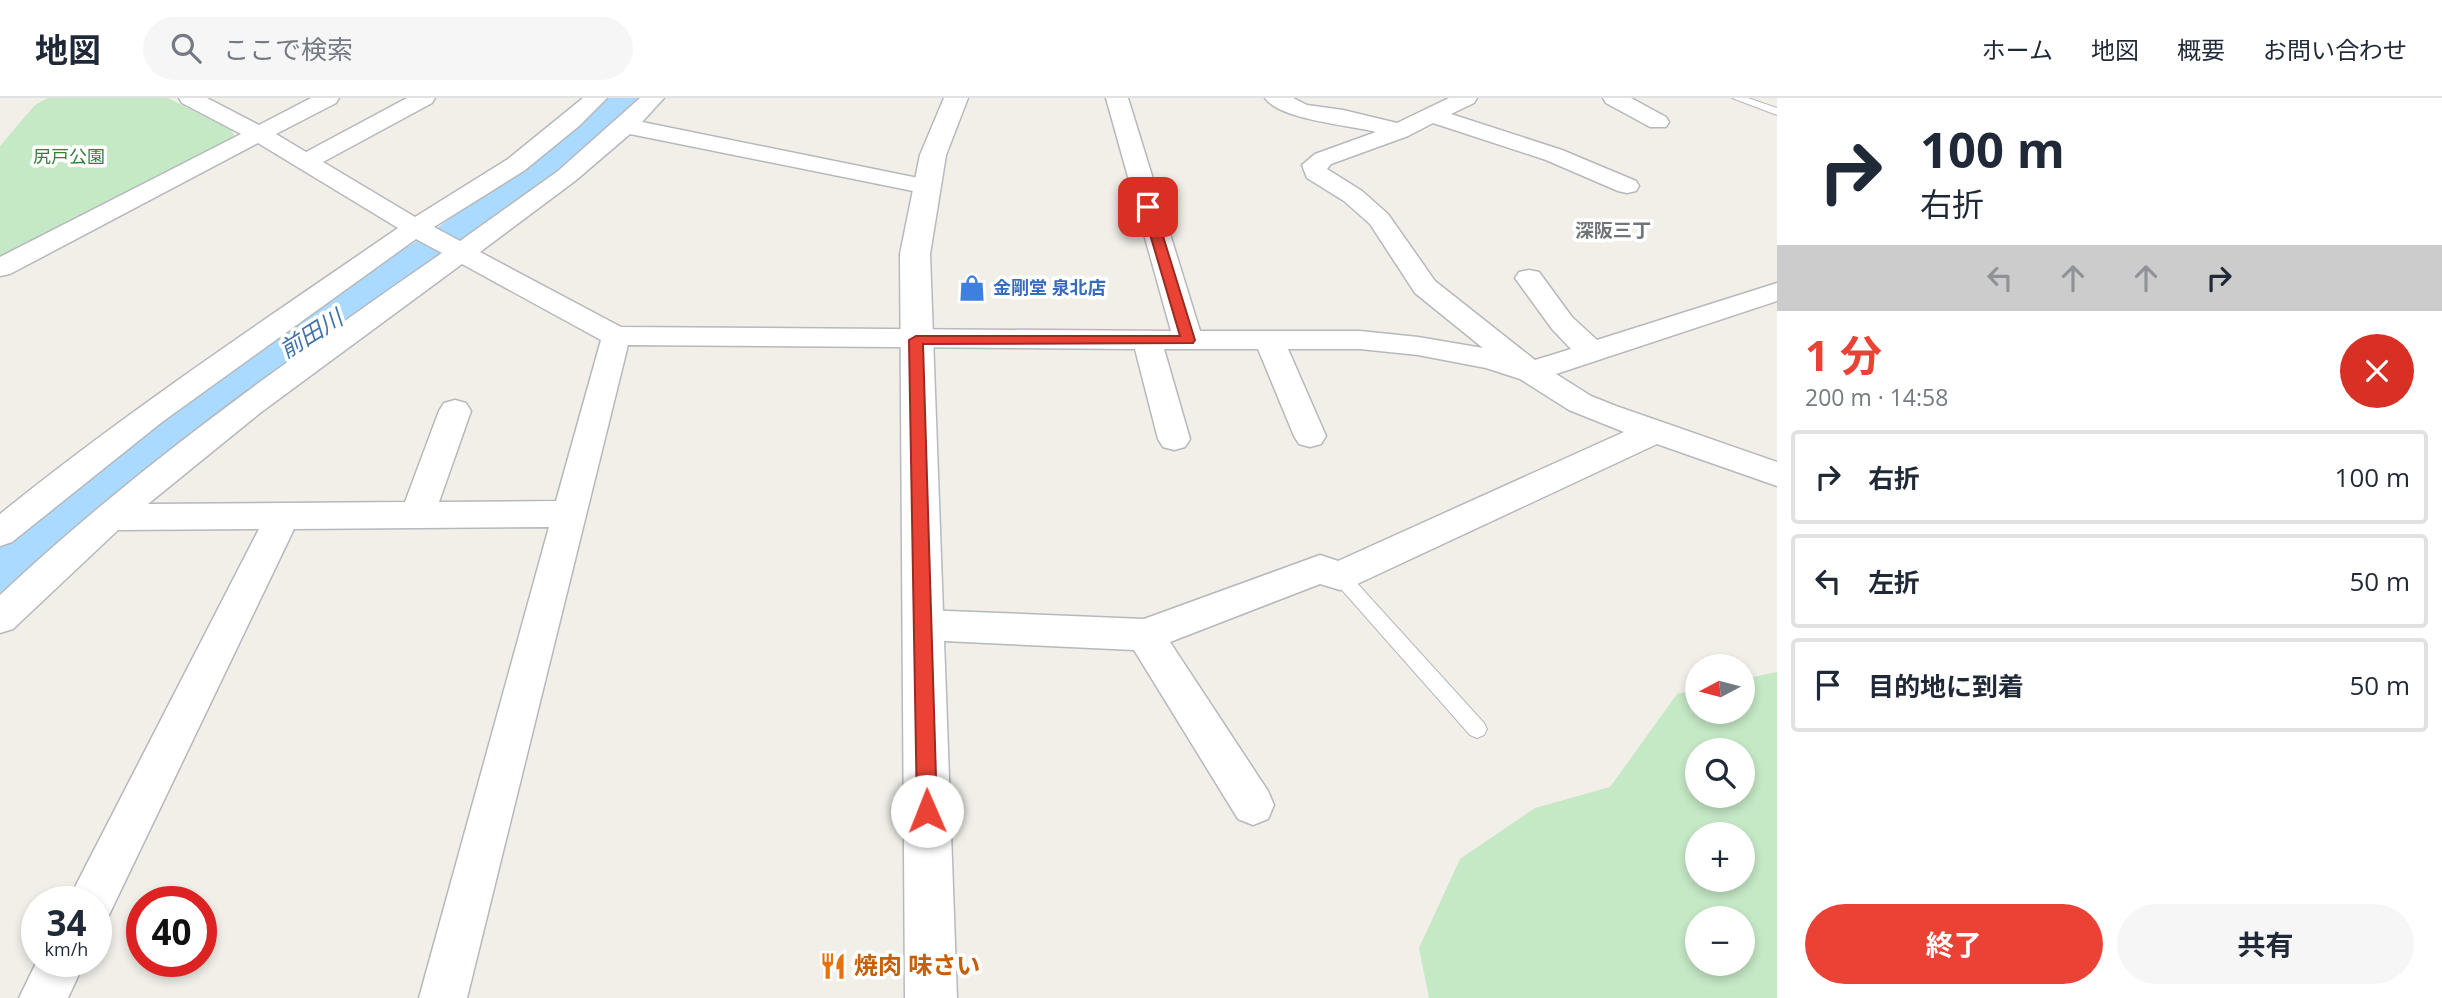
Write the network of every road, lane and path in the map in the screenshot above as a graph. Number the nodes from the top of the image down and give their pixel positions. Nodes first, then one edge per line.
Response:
1 (190, 98) edge
2 (328, 98) edge
3 (424, 98) edge
4 (596, 98) edge
5 (653, 98) edge
6 (956, 98) edge
7 (1117, 98) edge
8 (1276, 98) edge
9 (1466, 98) edge
10 (1614, 98) edge
11 (1738, 98) edge
12 (1777, 112) edge
13 (1433, 116) junction
14 (1658, 122) dead end
15 (627, 125) junction
16 (1400, 131) junction
17 (259, 134) junction
18 (305, 162) junction
19 (923, 186) junction
20 (1626, 186) dead end
21 (415, 228) junction
22 (460, 252) junction
23 (0, 268) edge
24 (1529, 278) dead end
25 (1777, 292) edge
26 (616, 337) junction
27 (916, 340) junction
28 (1147, 340) junction
29 (1188, 340) junction
30 (1269, 340) junction
31 (1592, 352) junction
32 (1531, 372) junction
33 (455, 411) dead end
34 (1654, 432) junction
35 (1310, 436) dead end
36 (1174, 439) dead end
37 (1777, 474) edge
38 (568, 514) junction
39 (417, 515) junction
40 (283, 516) junction
41 (110, 517) junction
42 (0, 533) edge
43 (1340, 576) junction
44 (0, 618) edge
45 (923, 625) junction
46 (1145, 635) junction
47 (1477, 729) dead end
48 (1253, 805) dead end
49 (99, 886) edge
50 (54, 977) edge
51 (43, 998) edge
52 (443, 998) edge
53 (931, 998) edge

1 - 17 street
2 - 17 street
3 - 18 street
4 - 21 street
5 - 15 street
6 - 19 street
7 - 29 street
8 - 16 street
9 - 13 street
10 - 14 street
11 - 12 lane
13 - 16 street
13 - 20 street
15 - 19 street
15 - 22 street
16 - 32 street
17 - 18 street
17 - 23 street
18 - 21 street
19 - 27 street
21 - 22 street
21 - 42 street
22 - 26 street
22 - 41 street
24 - 31 street
25 - 31 street
26 - 27 street
26 - 38 street
27 - 28 street
27 - 45 street
28 - 29 street
28 - 36 street
29 - 30 street
30 - 32 street
30 - 35 street
31 - 32 street
32 - 34 street
33 - 39 street
34 - 37 street
34 - 43 street
38 - 39 street
38 - 52 street
39 - 40 street
40 - 41 street
40 - 49 street
41 - 44 street
43 - 46 street
43 - 47 lane
45 - 46 street
45 - 53 street
46 - 48 street
50 - 51 street

